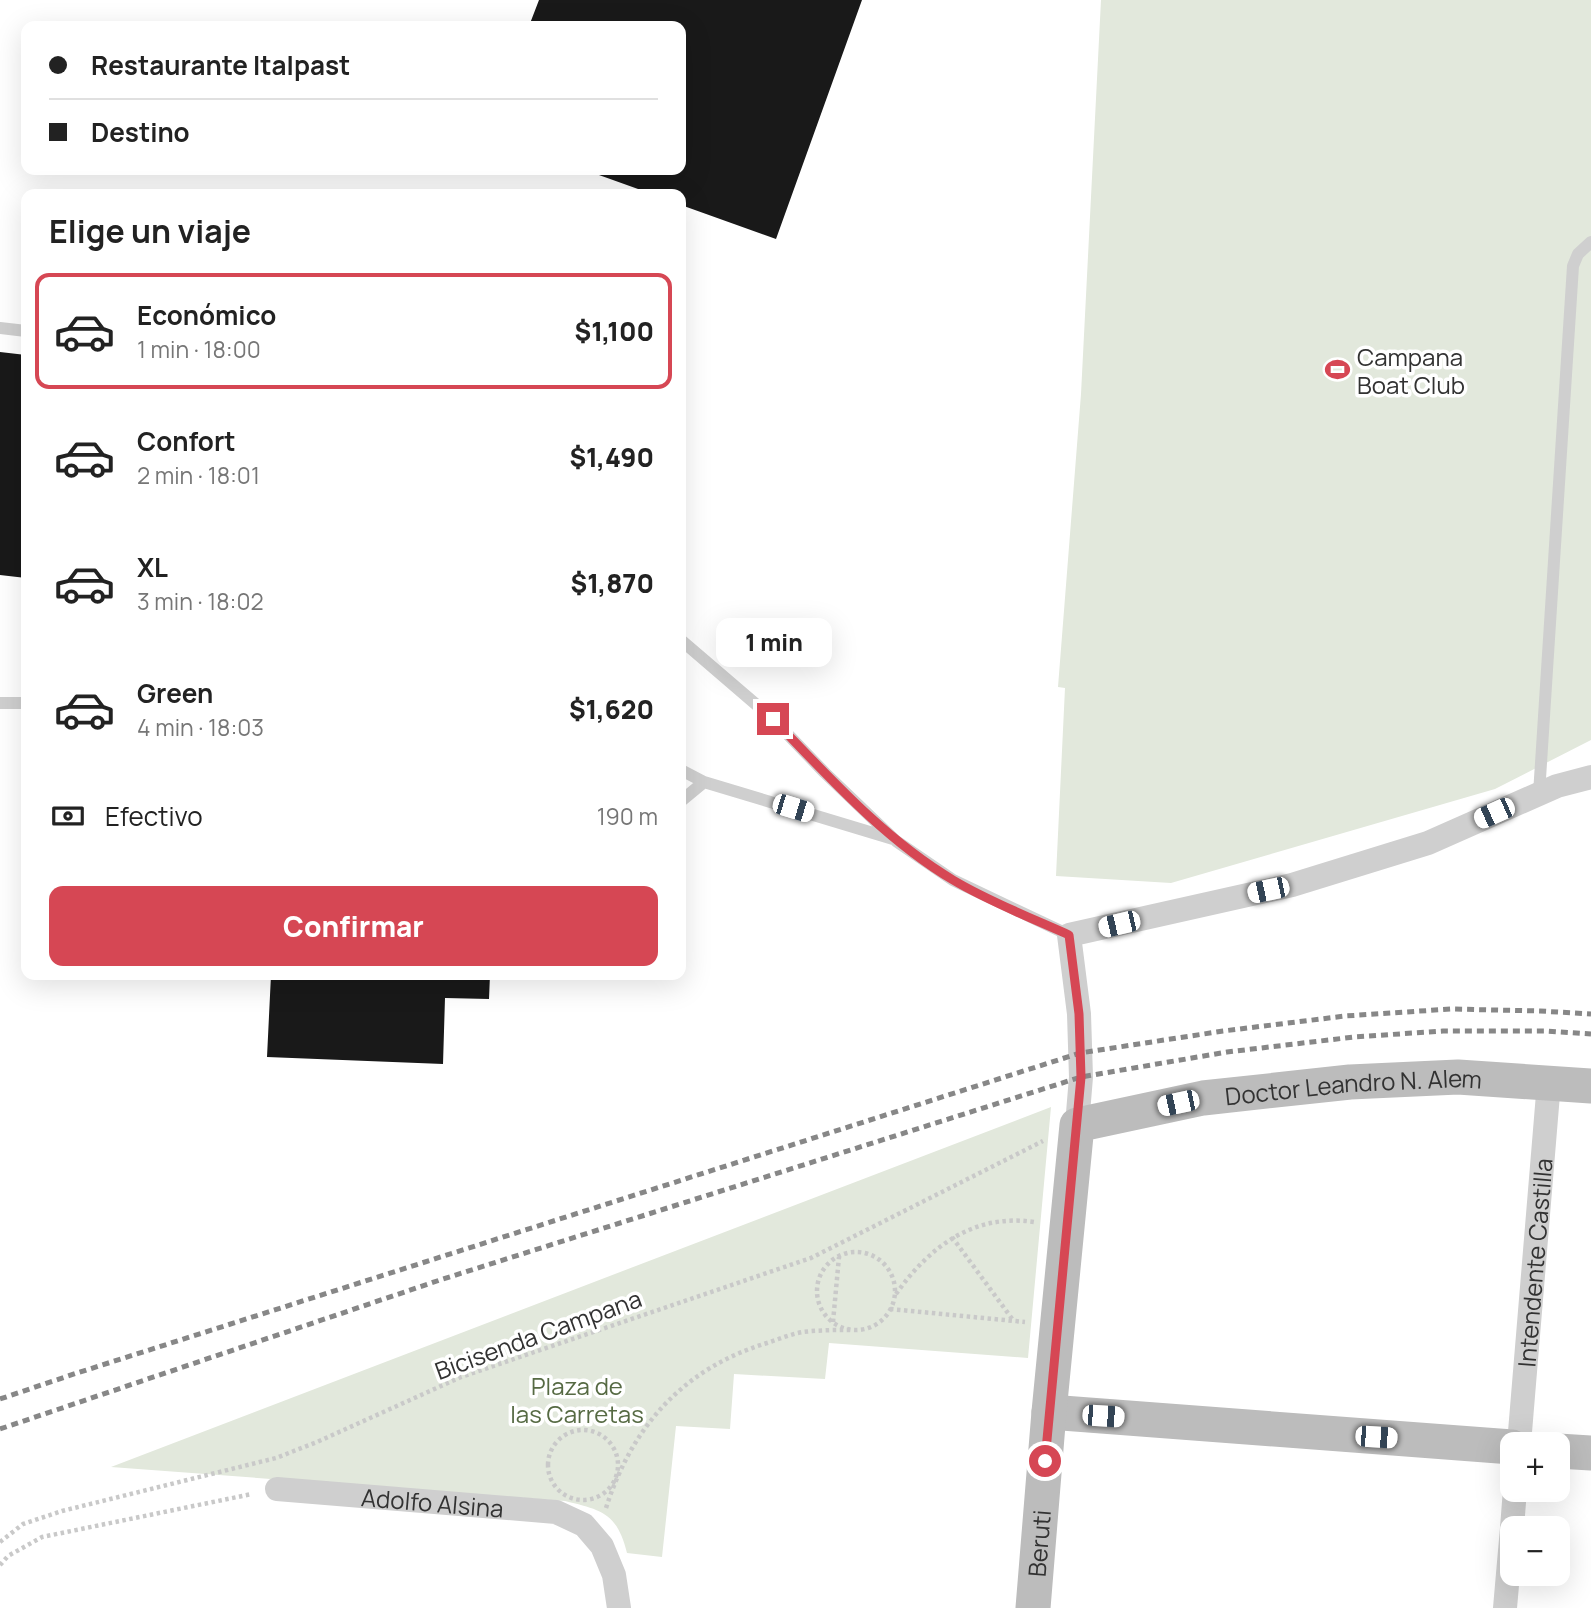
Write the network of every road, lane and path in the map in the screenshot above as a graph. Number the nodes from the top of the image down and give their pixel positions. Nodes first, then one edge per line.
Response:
1 (1591, 242) edge
2 (0, 328) edge
3 (21, 330) edge
4 (686, 644) edge
5 (0, 703) edge
6 (21, 703) edge
7 (686, 773) edge
8 (1591, 777) edge
9 (704, 782) junction
10 (1539, 794) junction
11 (686, 797) edge
12 (896, 841) junction
13 (1069, 935) junction
14 (1549, 1082) junction
15 (1591, 1086) edge
16 (1076, 1125) junction
17 (1066, 1227) junction
18 (952, 1237) junction
19 (839, 1257) junction
20 (895, 1295) junction
21 (890, 1309) junction
22 (1013, 1320) junction
23 (833, 1322) junction
24 (1057, 1324) junction
25 (852, 1330) junction
26 (1049, 1412) junction
27 (1520, 1432) edge
28 (1500, 1446) edge
29 (1570, 1452) edge
30 (1591, 1454) edge
31 (615, 1480) junction
32 (277, 1489) joint
33 (590, 1532) junction
34 (0, 1542) edge
35 (0, 1565) edge
36 (1507, 1586) edge
37 (619, 1608) edge
38 (1033, 1608) edge
39 (1505, 1608) edge

1 - 10 lane
2 - 3 lane
4 - 12 lane
5 - 6 lane
7 - 9 lane
8 - 10 street
9 - 11 lane
9 - 12 lane
10 - 13 street
12 - 13 lane
13 - 16 street, Beruti
14 - 15 street, Doctor Leandro N. Alem
14 - 16 street, Doctor Leandro N. Alem
14 - 27 street, Intendente Castilla
16 - 17 street, Beruti
16 - 34 path, Bicisenda Campana
17 - 18 path
17 - 24 street, Beruti
18 - 20 path
18 - 22 path
19 - 20 path
19 - 23 path
19 - 23 path
20 - 21 path
21 - 22 path
21 - 25 path
22 - 24 path
23 - 25 path
24 - 26 street, Beruti
25 - 31 path
26 - 28 street
26 - 38 street, Beruti
29 - 30 street
31 - 31 path
31 - 33 path
32 - 33 street, Adolfo Alsina
32 - 35 path
33 - 37 street
36 - 39 street

